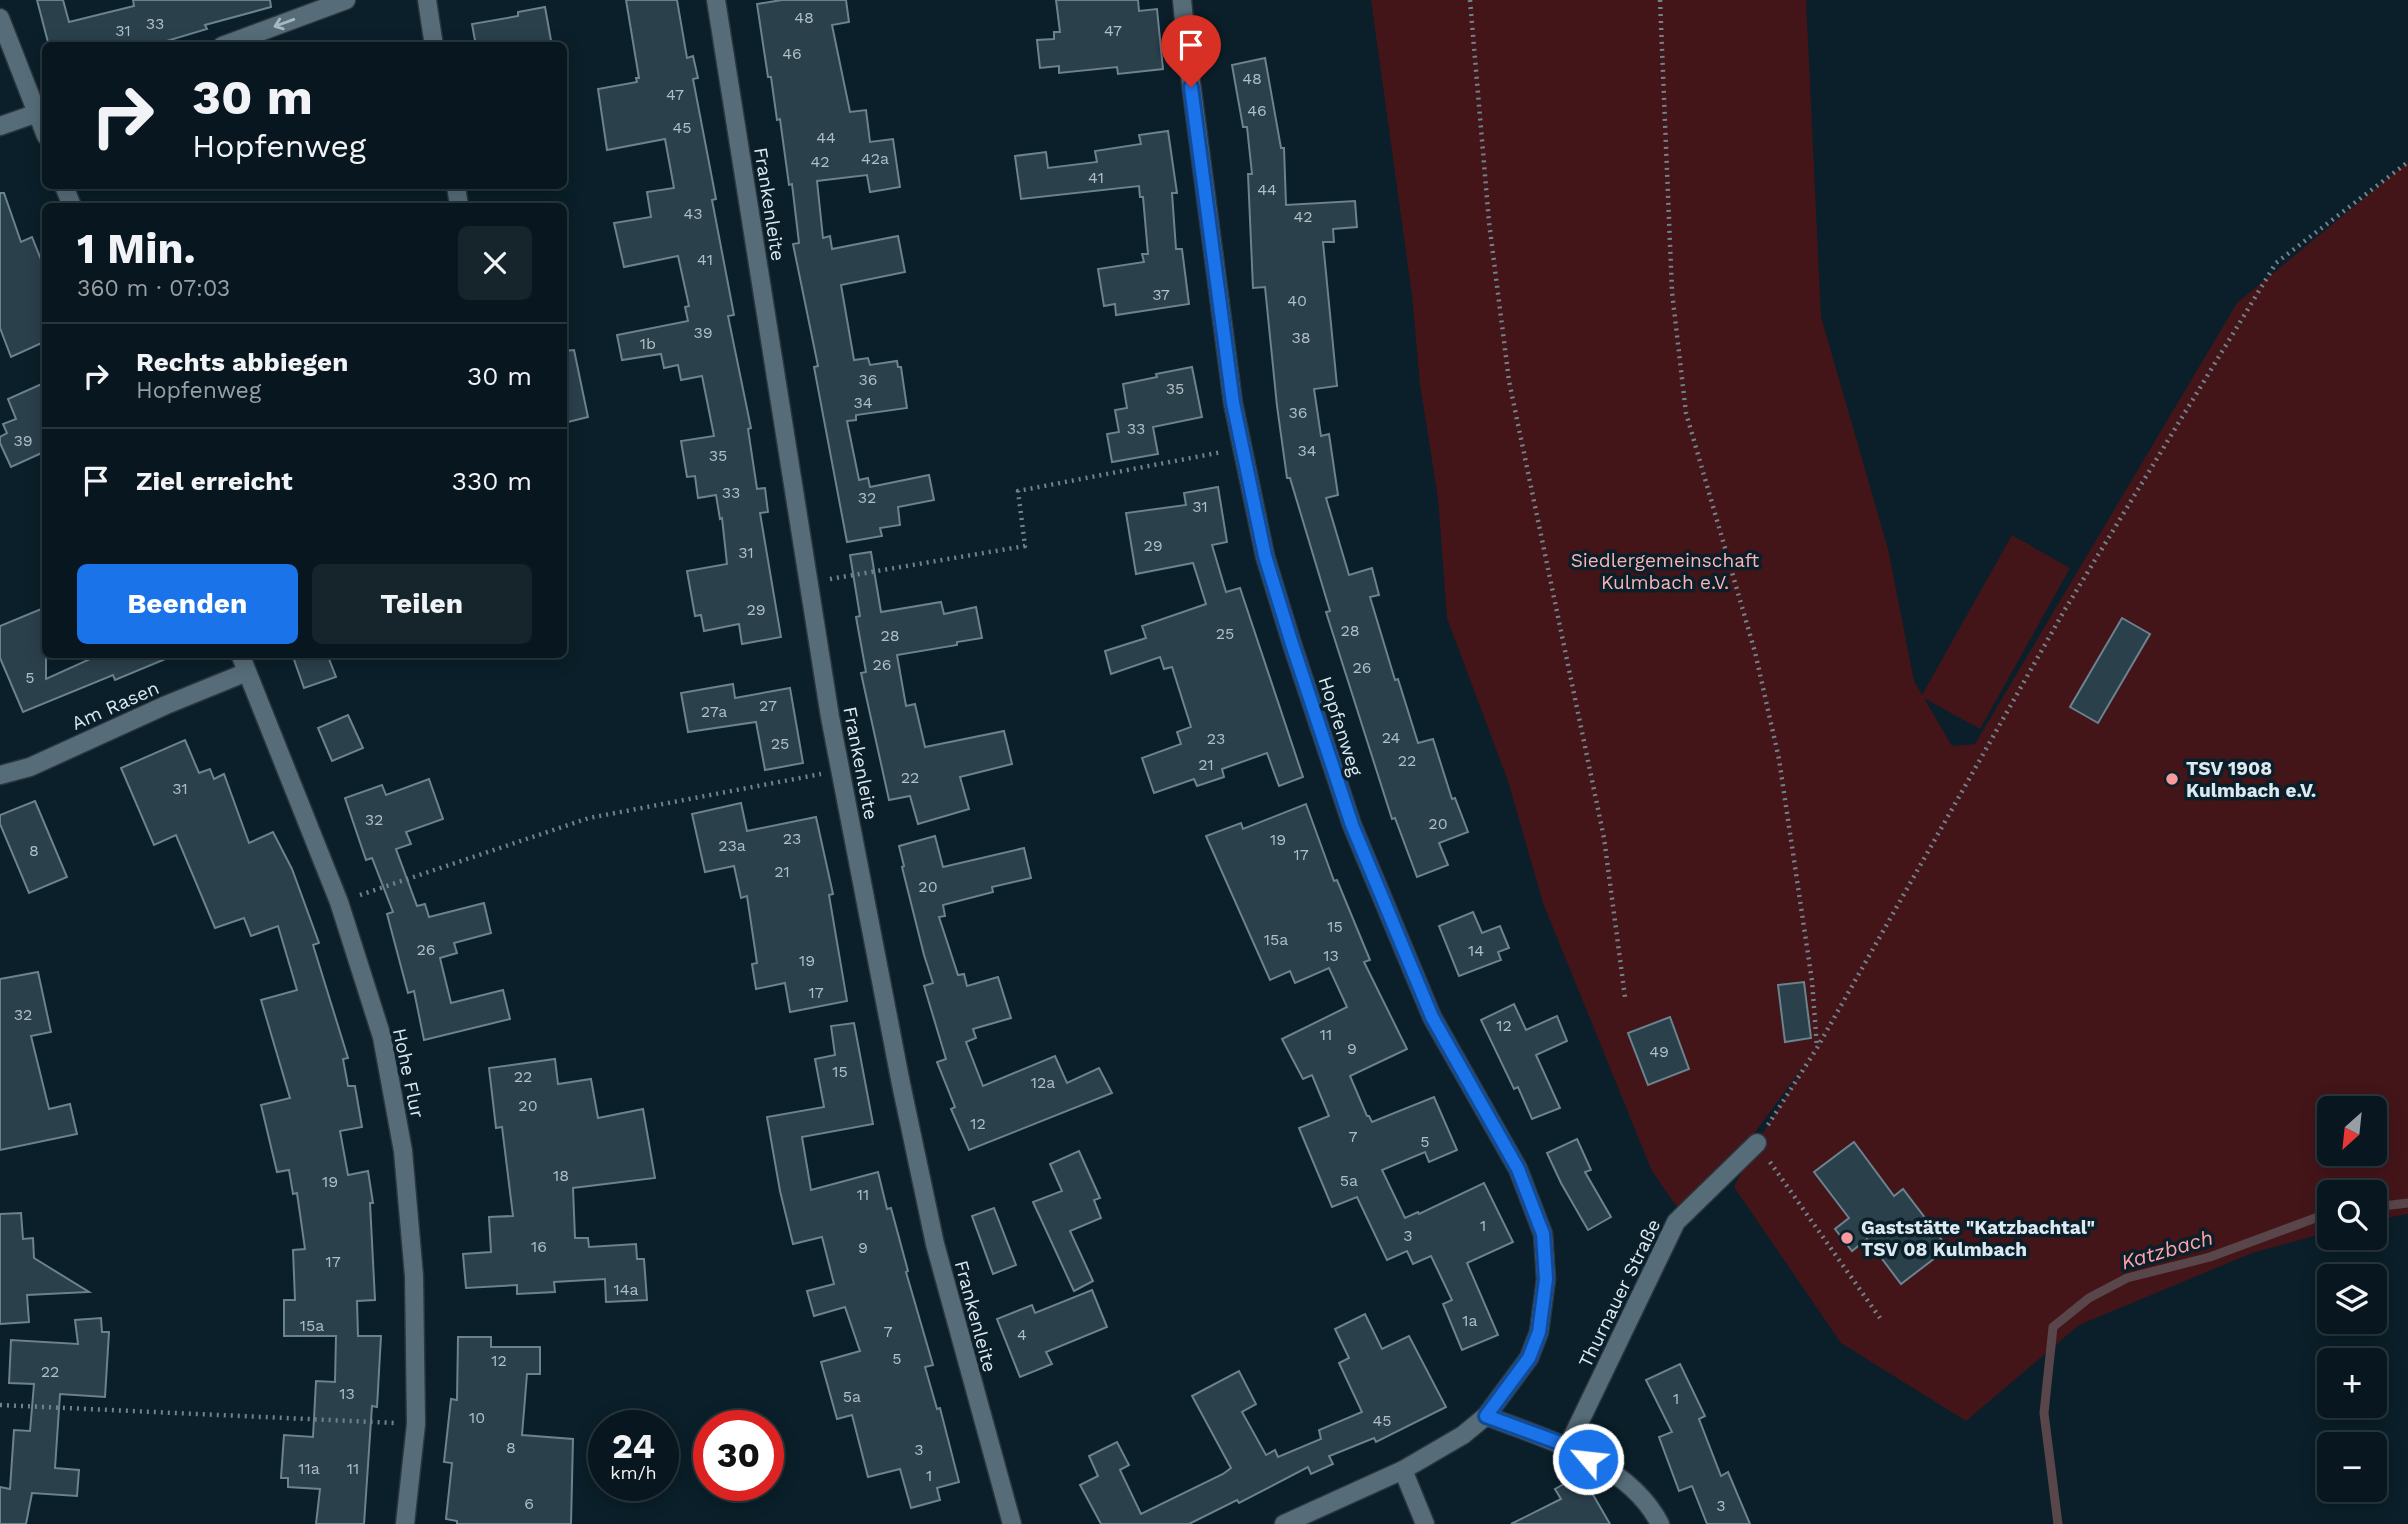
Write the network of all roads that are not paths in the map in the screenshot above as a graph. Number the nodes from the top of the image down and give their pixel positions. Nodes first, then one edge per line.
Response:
1 (346, 0) edge
2 (427, 0) edge
3 (716, 0) edge
4 (1182, 0) edge
5 (0, 18) edge
6 (233, 42) edge
7 (433, 42) edge
8 (41, 111) edge
9 (0, 126) edge
10 (242, 658) edge
11 (247, 672) junction
12 (0, 775) edge
13 (1757, 1143) road end
14 (1486, 1416) junction
15 (1568, 1446) junction
16 (1403, 1471) junction
17 (405, 1524) edge
18 (1012, 1524) edge
19 (1284, 1524) edge
20 (1424, 1524) edge
21 (1660, 1524) edge

1 -> 6 street
2 - 7 street
3 - 18 street, Frankenleite
4 - 14 street, Hopfenweg
5 - 8 street
8 - 9 street
10 - 11 street, Hohe Flur
11 - 12 street, Am Rasen
11 - 17 street, Hohe Flur
13 - 15 street, Thurnauer Straße
14 - 15 street
14 - 16 street
15 - 21 street
16 - 19 street
16 - 20 street

